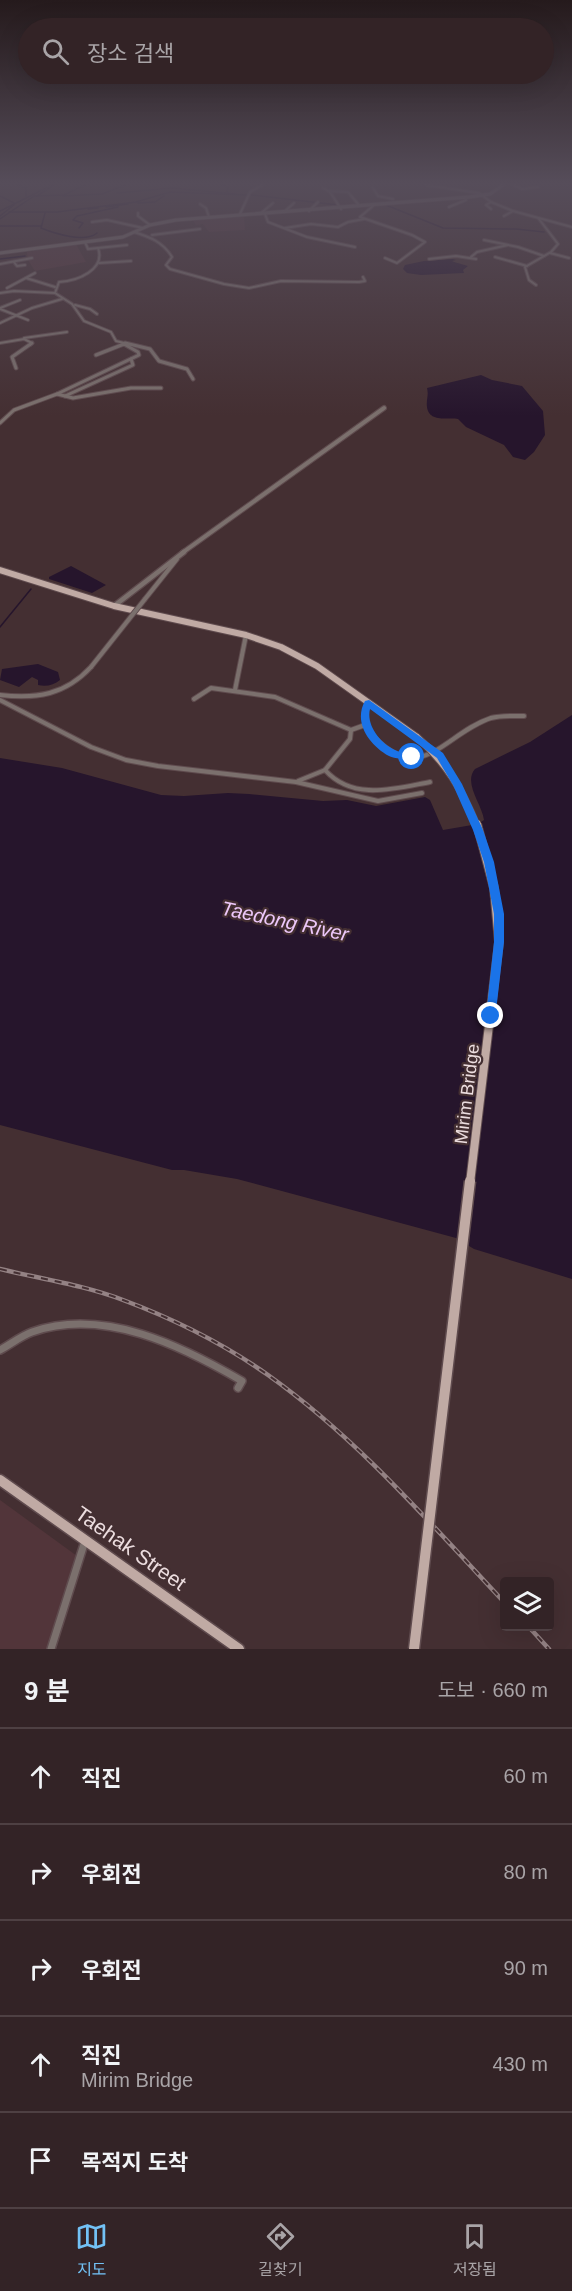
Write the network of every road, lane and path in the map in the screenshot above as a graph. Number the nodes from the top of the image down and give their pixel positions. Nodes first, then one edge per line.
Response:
1 (14, 262) joint
2 (99, 262) edge
3 (168, 262) edge
4 (513, 262) edge
5 (534, 262) edge
6 (0, 264) edge
7 (25, 265) dead end
8 (527, 266) junction
9 (35, 273) dead end
10 (363, 277) dead end
11 (26, 278) junction
12 (536, 285) dead end
13 (55, 287) junction
14 (8, 291) junction
15 (0, 293) edge
16 (55, 293) junction
17 (62, 299) junction
18 (20, 300) dead end
19 (72, 304) junction
20 (0, 309) edge
21 (97, 314) dead end
22 (15, 315) junction
23 (28, 320) dead end
24 (0, 323) edge
25 (67, 332) dead end
26 (19, 339) junction
27 (0, 343) edge
28 (123, 344) junction
29 (96, 355) dead end
30 (131, 359) junction
31 (16, 368) dead end
32 (193, 379) dead end
33 (161, 388) dead end
34 (57, 394) junction
35 (65, 396) junction
36 (384, 408) dead end
37 (0, 423) edge
38 (179, 556) junction
39 (0, 570) edge
40 (114, 606) junction
41 (246, 635) junction
42 (235, 690) junction
43 (0, 695) edge
44 (194, 699) dead end
45 (0, 700) edge
46 (369, 704) junction
47 (524, 716) dead end
48 (365, 725) junction
49 (351, 730) junction
50 (325, 770) junction
51 (296, 782) junction
52 (430, 782) dead end
53 (422, 793) dead end
54 (0, 1350) edge
55 (238, 1388) dead end
56 (0, 1480) edge
57 (85, 1540) junction
58 (51, 1649) edge
59 (239, 1649) edge
60 (414, 1649) edge

1 - 6 street
1 - 7 street
2 - 13 street
3 - 10 street
4 - 8 street
5 - 8 street
8 - 12 street
9 - 11 street
11 - 13 street
11 - 14 street
13 - 16 street
14 - 15 street
14 - 16 street
16 - 17 street
17 - 19 street
17 - 22 street
18 - 20 street
19 - 21 street
19 - 28 street
20 - 22 street
22 - 23 street
22 - 24 street
25 - 26 street
26 - 27 street
26 - 31 street
28 - 29 street
28 - 30 street
28 - 32 street
30 - 34 street
30 - 35 street
33 - 35 street
34 - 35 street
34 - 37 street
36 - 38 street
38 - 40 street
38 - 43 street, bridge
39 - 40 main road, Mirim Bridge
40 - 41 main road, Mirim Bridge
41 - 42 street
41 - 46 main road, Mirim Bridge
42 - 44 street
42 - 49 street
45 - 51 street
46 - 48 street
46 - 60 main road, Mirim Bridge, bridge
47 - 48 street
48 - 49 street
49 - 50 street
50 - 51 street
50 - 52 street
51 - 53 street
54 - 55 street
56 - 57 main road, Taehak Street
57 - 58 street
57 - 59 main road, Taehak Street

